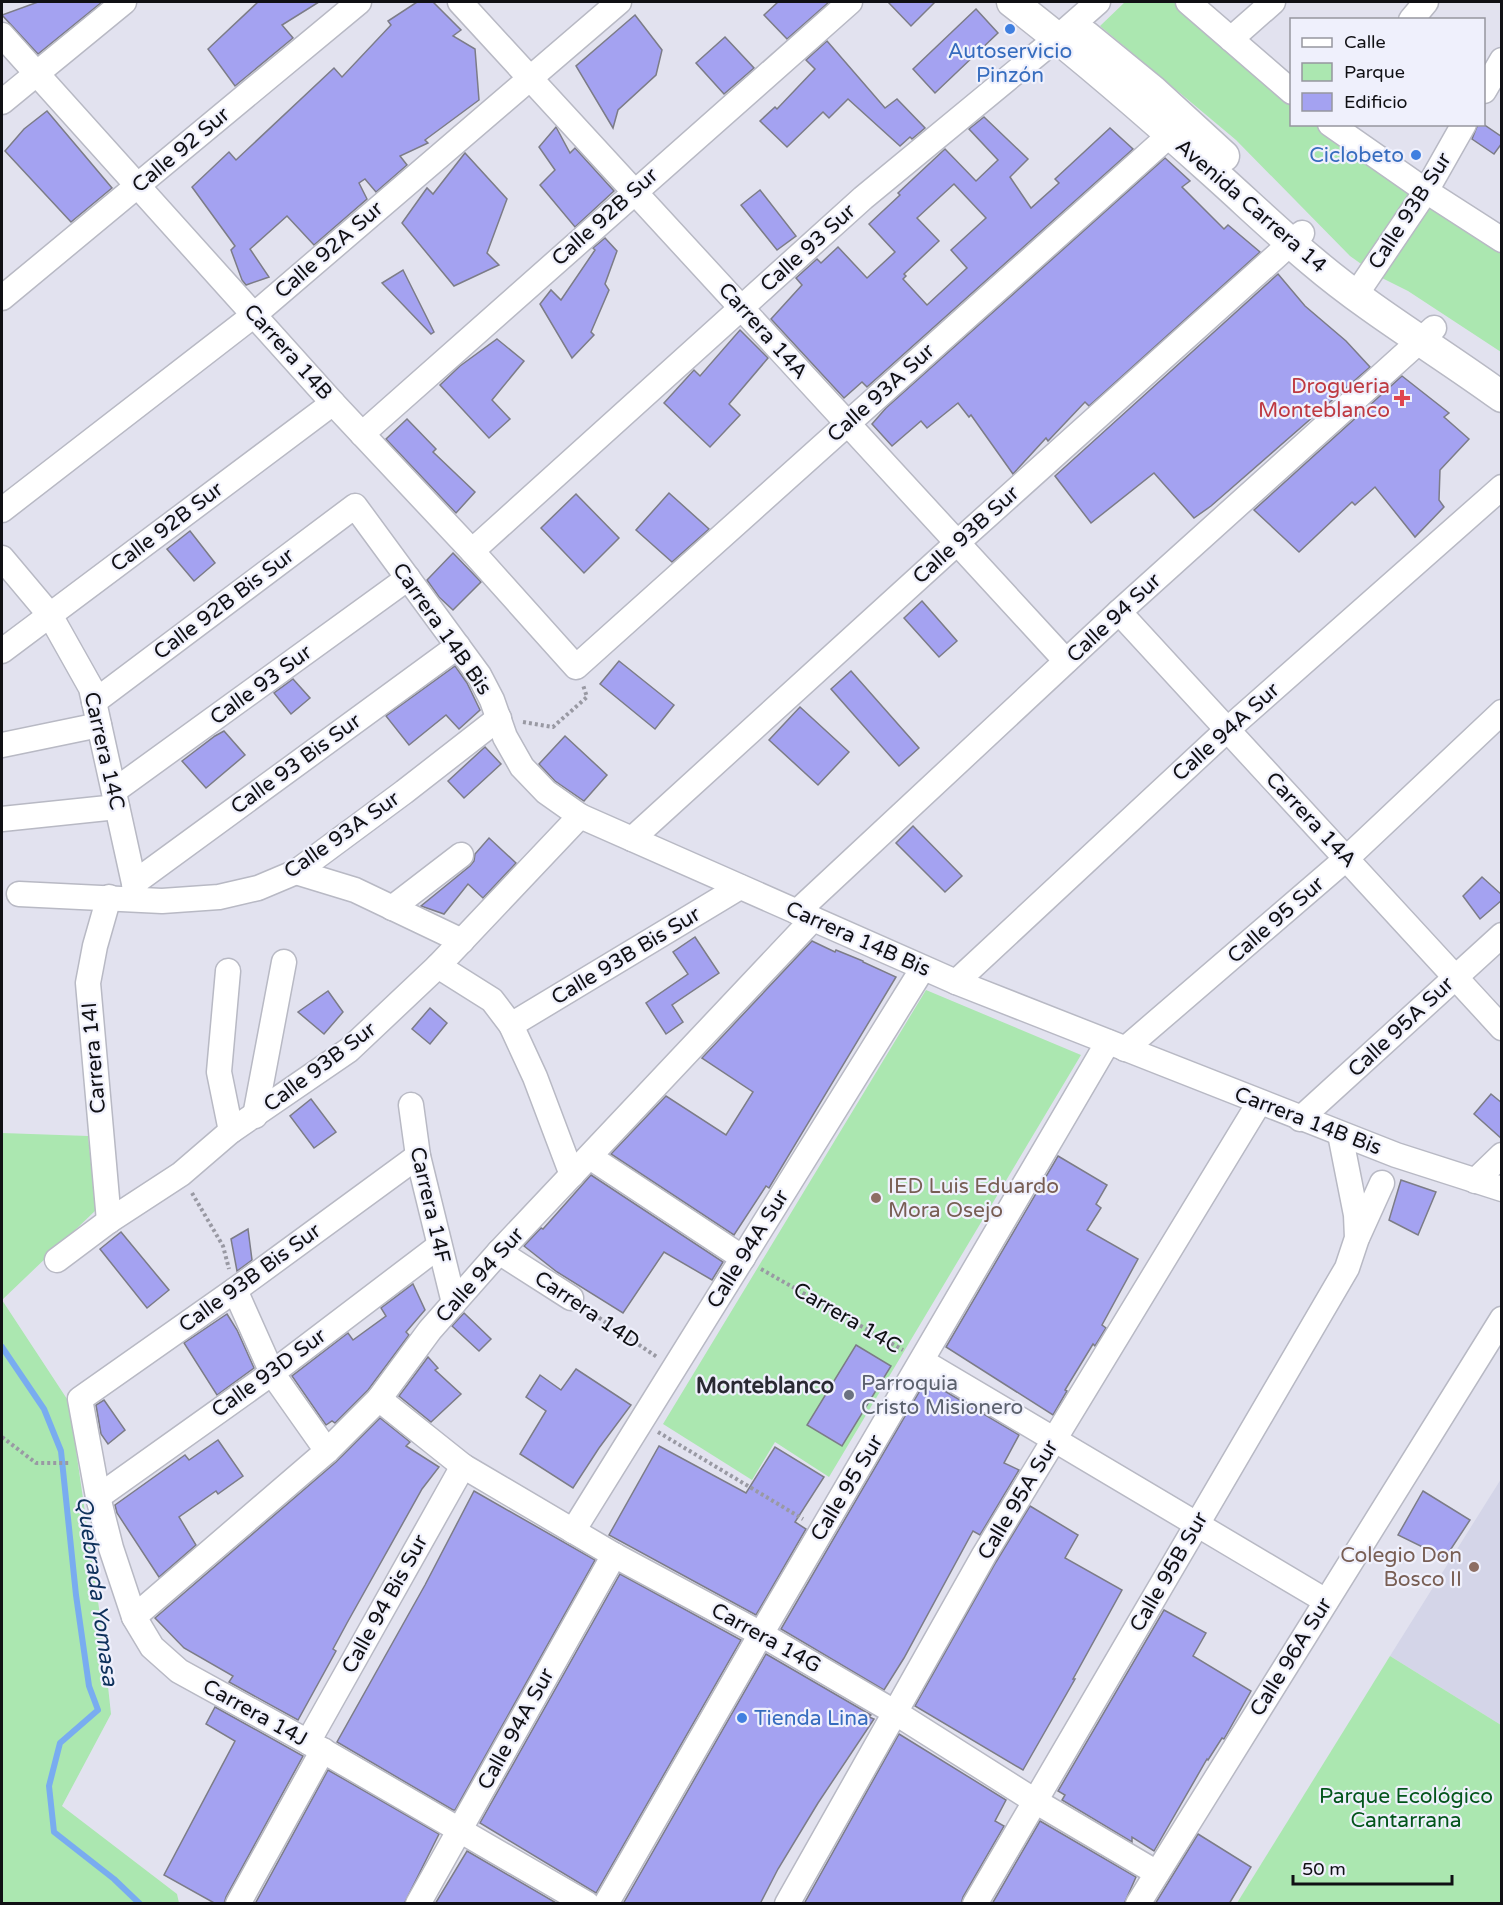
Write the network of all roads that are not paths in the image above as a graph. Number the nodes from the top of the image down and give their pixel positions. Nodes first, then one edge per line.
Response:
1 (124, 2) edge
2 (359, 2) edge
3 (460, 2) edge
4 (619, 2) edge
5 (850, 2) edge
6 (1012, 2) edge
7 (1043, 2) edge
8 (1098, 2) edge
9 (1188, 2) edge
10 (1273, 2) edge
11 (1426, 2) edge
12 (1413, 18) edge
13 (1065, 31) junction
14 (2, 35) edge
15 (1231, 39) junction
16 (1502, 60) edge
17 (36, 73) junction
18 (530, 78) junction
19 (1485, 89) edge
20 (1290, 90) edge
21 (2, 102) edge
22 (1333, 126) edge
23 (1463, 126) edge
24 (1178, 127) junction
25 (138, 186) junction
26 (634, 191) junction
27 (1426, 191) junction
28 (1297, 238) junction
29 (1502, 240) edge
30 (1359, 290) junction
31 (2, 298) edge
32 (741, 308) junction
33 (254, 315) junction
34 (1427, 334) junction
35 (1502, 374) edge
36 (1502, 397) edge
37 (333, 403) junction
38 (847, 424) junction
39 (362, 434) junction
40 (1502, 487) edge
41 (355, 506) joint
42 (2, 510) edge
43 (957, 543) junction
44 (472, 551) junction
45 (2, 558) edge
46 (408, 578) junction
47 (1119, 612) junction
48 (50, 615) junction
49 (458, 646) junction
50 (2, 651) edge
51 (1066, 661) junction
52 (576, 667) joint
53 (1502, 712) edge
54 (96, 714) junction
55 (499, 718) junction
56 (1227, 730) junction
57 (2, 744) edge
58 (116, 799) junction
59 (580, 816) junction
60 (2, 819) edge
61 (632, 839) junction
62 (461, 855) dead end
63 (1347, 858) junction
64 (296, 872) junction
65 (740, 887) junction
66 (136, 891) junction
67 (19, 894) dead end
68 (109, 897) junction
69 (392, 908) junction
70 (805, 915) junction
71 (1502, 935) edge
72 (462, 941) junction
73 (284, 962) dead end
74 (438, 966) junction
75 (923, 968) junction
76 (228, 971) dead end
77 (1455, 978) junction
78 (956, 982) junction
79 (511, 1025) junction
80 (1502, 1028) edge
81 (1116, 1046) junction
82 (1260, 1103) junction
83 (411, 1105) dead end
84 (255, 1116) junction
85 (1300, 1119) junction
86 (231, 1131) junction
87 (1340, 1134) junction
88 (1502, 1155) edge
89 (418, 1156) junction
90 (590, 1156) junction
91 (572, 1175) junction
92 (1474, 1181) junction
93 (1382, 1183) dead end
94 (1502, 1189) edge
95 (109, 1221) junction
96 (1357, 1238) junction
97 (439, 1246) junction
98 (499, 1252) junction
99 (742, 1258) junction
100 (57, 1260) dead end
101 (235, 1290) junction
102 (571, 1298) road end
103 (454, 1303) junction
104 (1502, 1319) edge
105 (922, 1361) junction
106 (272, 1373) junction
107 (80, 1399) joint
108 (379, 1399) junction
109 (1054, 1440) junction
110 (327, 1451) junction
111 (463, 1466) junction
112 (98, 1497) junction
113 (1197, 1524) junction
114 (573, 1531) junction
115 (614, 1554) junction
116 (1326, 1601) junction
117 (134, 1617) junction
118 (761, 1634) junction
119 (896, 1713) junction
120 (316, 1746) junction
121 (1035, 1801) junction
122 (459, 1829) junction
123 (1157, 1873) junction
124 (238, 1904) edge
125 (418, 1904) edge
126 (587, 1904) edge
127 (606, 1904) edge
128 (787, 1904) edge
129 (975, 1904) edge
130 (1138, 1904) edge

1 - 17 street
2 - 25 street, Calle 92 Sur
3 - 18 street, Carrera 14A
4 - 18 street, Calle 92A Sur
5 - 26 street, Calle 92B Sur
6 - 13 main road, Avenida Carrera 14
7 - 13 main road, Avenida Carrera 14
8 - 13 street, Calle 93 Sur
9 - 15 street
10 - 15 street
11 - 12 street
13 - 24 main road, Avenida Carrera 14
13 - 32 street, Calle 93 Sur
14 - 17 street, Carrera 14B
15 - 20 street
16 - 19 street
17 - 21 street
17 - 25 street, Carrera 14B
18 - 26 street, Carrera 14A
18 - 33 street, Calle 92A Sur
22 - 27 street
23 - 27 street, Calle 93B Sur
24 - 28 main road, Avenida Carrera 14
24 - 38 street, Calle 93A Sur
25 - 31 street, Calle 92 Sur
25 - 33 street, Carrera 14B
26 - 32 street, Carrera 14A
26 - 39 street, Calle 92B Sur
27 - 29 street
27 - 30 street, Calle 93B Sur
28 - 30 main road, Avenida Carrera 14
28 - 43 street, Calle 93B Sur
30 - 34 main road, Avenida Carrera 14
32 - 38 street, Carrera 14A
32 - 44 street, Calle 93 Sur
33 - 37 street, Carrera 14B
33 - 42 street, Calle 92A Sur
34 - 35 main road, Avenida Carrera 14
34 - 36 main road, Avenida Carrera 14
34 - 47 street, Calle 94 Sur
37 - 39 street, Carrera 14B
37 - 48 street, Calle 92B Sur
38 - 43 street, Carrera 14A
38 - 52 street, Calle 93A Sur
39 - 44 street, Carrera 14B
40 - 56 street, Calle 94A Sur
41 - 46 street, Carrera 14B Bis
41 - 54 street, Calle 92B Bis Sur
43 - 51 street, Carrera 14A
43 - 61 street, Calle 93B Sur
44 - 52 street, Carrera 14B
45 - 48 street, Carrera 14C
46 - 49 street, Carrera 14B Bis
46 - 58 street, Calle 93 Sur
47 - 51 street, Calle 94 Sur
47 - 56 street, Carrera 14A
48 - 50 street, Calle 92B Sur
48 - 54 street, Carrera 14C
49 - 55 street, Carrera 14B Bis
49 - 66 street, Calle 93 Bis Sur
51 - 70 street, Calle 94 Sur
53 - 63 street, Calle 95 Sur
54 - 57 street, Calle 92B Bis Sur
54 - 58 street, Carrera 14C
55 - 59 street, Carrera 14B Bis
55 - 64 street, Calle 93A Sur
56 - 63 street, Carrera 14A
56 - 78 street, Calle 94A Sur
58 - 60 street, Calle 93 Sur
58 - 66 street, Carrera 14C
59 - 61 street, Carrera 14B Bis
59 - 72 street, Calle 93B Sur
61 - 65 street, Carrera 14B Bis
62 - 69 street
63 - 77 street, Carrera 14A
63 - 81 street, Calle 95 Sur
64 - 66 street, Calle 93A Sur
64 - 69 street
65 - 70 street, Carrera 14B Bis
65 - 79 street, Calle 93B Bis Sur
66 - 68 street, Calle 93A Sur
67 - 68 street, Calle 93A Sur
68 - 95 street, Carrera 14I
69 - 72 street
70 - 75 street, Carrera 14B Bis
70 - 90 street, Calle 94 Sur
71 - 77 street, Calle 95A Sur
72 - 74 street, Calle 93B Sur
73 - 84 street
74 - 79 street
74 - 84 street, Calle 93B Sur
75 - 78 street, Carrera 14B Bis
75 - 99 street, Calle 94A Sur
76 - 86 street
77 - 80 street, Carrera 14A
77 - 85 street, Calle 95A Sur
78 - 81 street, Carrera 14B Bis
79 - 91 street
81 - 82 street, Carrera 14B Bis
81 - 105 street, Calle 95 Sur
82 - 85 street, Carrera 14B Bis
82 - 109 street, Calle 95A Sur
83 - 89 street, Carrera 14F
84 - 86 street, Calle 93B Sur
85 - 87 street, Carrera 14B Bis
86 - 95 street, Calle 93B Sur
87 - 92 street, Carrera 14B Bis
87 - 96 street, Calle 95B Sur
88 - 92 street
89 - 97 street, Carrera 14F
89 - 101 street, Calle 93B Bis Sur
90 - 91 street, Calle 94 Sur
90 - 99 street
91 - 98 street, Calle 94 Sur
92 - 94 street, Carrera 14B Bis
93 - 96 street, Calle 95B Sur
95 - 100 street, Calle 93B Sur
96 - 113 street, Calle 95B Sur
97 - 103 street, Carrera 14F
97 - 106 street, Calle 93D Sur
98 - 102 street, Carrera 14D
98 - 103 street, Calle 94 Sur
99 - 114 street, Calle 94A Sur
101 - 106 street
101 - 107 street, Calle 93B Bis Sur
103 - 108 street, Calle 94 Sur
104 - 116 street, Calle 96A Sur
105 - 109 street, Carrera 14C
105 - 118 street, Calle 95 Sur
106 - 110 street
106 - 112 street, Calle 93D Sur
107 - 112 street, Carrera 14J
108 - 110 street, Calle 94 Sur
108 - 111 street, Carrera 14G
109 - 113 street, Carrera 14C
109 - 119 street, Calle 95A Sur
110 - 117 street, Calle 94 Sur
111 - 114 street, Carrera 14G
111 - 120 street, Calle 94 Bis Sur
112 - 117 street, Carrera 14J
113 - 116 street, Carrera 14C
113 - 121 street, Calle 95B Sur
114 - 115 street, Carrera 14G
115 - 118 street, Carrera 14G
115 - 122 street, Calle 94A Sur
116 - 123 street, Calle 96A Sur
117 - 120 street, Carrera 14J
118 - 119 street, Carrera 14G
118 - 127 street, Calle 95 Sur
119 - 121 street, Carrera 14G
119 - 128 street, Calle 95A Sur
120 - 122 street, Carrera 14J
120 - 124 street, Calle 94 Bis Sur
121 - 123 street, Carrera 14G
121 - 129 street, Calle 95B Sur
122 - 125 street, Calle 94A Sur
122 - 126 street, Carrera 14J
123 - 130 street, Calle 96A Sur

